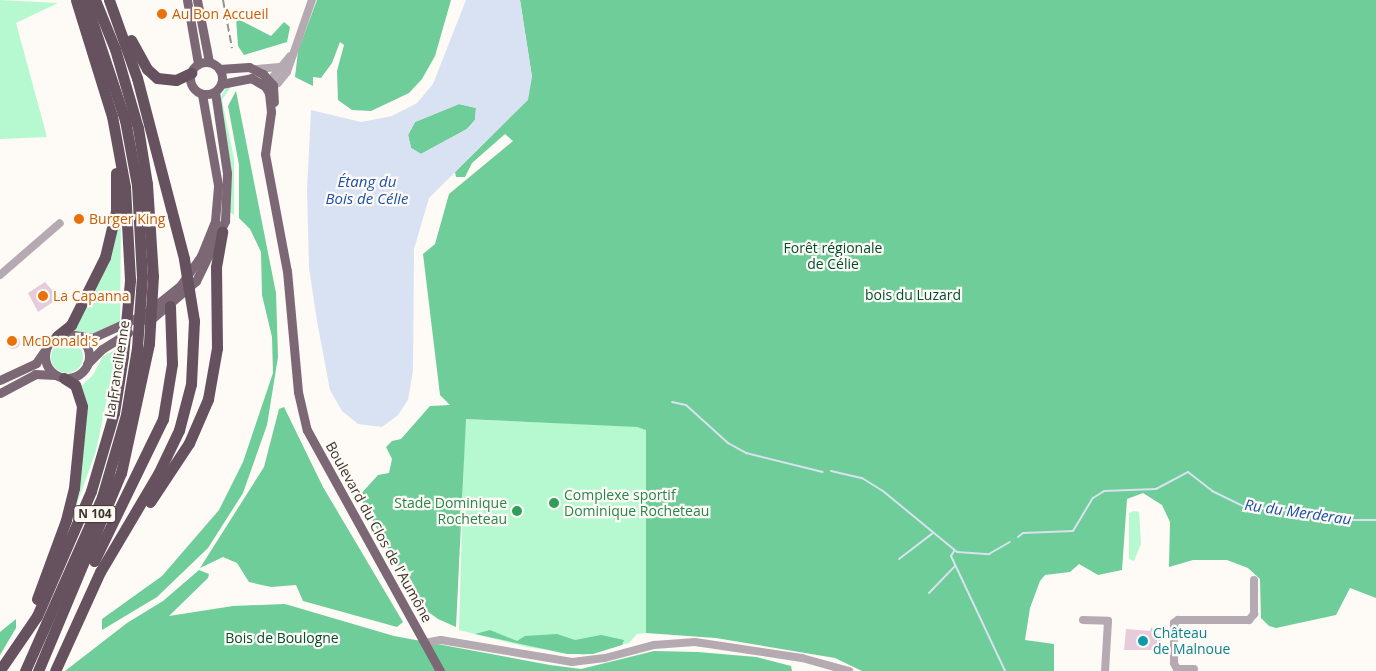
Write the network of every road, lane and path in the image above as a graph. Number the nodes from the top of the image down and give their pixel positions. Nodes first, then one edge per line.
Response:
1 (76, 0) edge
2 (85, 0) edge
3 (95, 0) edge
4 (109, 0) edge
5 (187, 0) edge
6 (197, 0) edge
7 (312, 0) edge
8 (118, 20) junction
9 (292, 55) junction
10 (209, 62) junction
11 (282, 67) junction
12 (194, 68) junction
13 (219, 68) junction
14 (255, 69) junction
15 (221, 84) junction
16 (269, 84) junction
17 (215, 92) junction
18 (202, 94) junction
19 (119, 154) junction
20 (60, 223) dead end
21 (222, 232) junction
22 (0, 275) edge
23 (147, 276) junction
24 (170, 306) junction
25 (74, 335) junction
26 (57, 336) junction
27 (46, 348) junction
28 (88, 364) junction
29 (60, 377) junction
30 (0, 380) edge
31 (0, 393) edge
32 (119, 540) junction
33 (1254, 580) dead end
34 (69, 600) junction
35 (1083, 620) dead end
36 (21, 640) junction
37 (424, 643) junction
38 (1194, 669) dead end
39 (0, 670) edge
40 (1177, 670) edge
41 (25, 671) edge
42 (38, 671) edge
43 (55, 671) edge
44 (440, 671) edge
45 (848, 671) edge
46 (1105, 671) edge

1 - 19 highway
2 - 23 highway, La Francilienne / N 104
3 - 23 highway, La Francilienne / N 104
4 - 8 highway
5 - 12 main road
6 - 10 main road
7 - 9 street
8 - 12 highway
8 - 32 highway, bridge
9 - 11 street
9 - 16 street
10 - 12 main road
10 - 13 main road
11 - 14 street
11 - 16 street
12 - 18 main road
13 - 14 main road
13 - 15 main road
14 - 16 main road
15 - 16 main road
15 - 17 main road
16 - 37 main road, Boulevard du Clos de l'Aumône
17 - 18 main road
17 - 21 main road
18 - 25 main road
19 - 26 highway
19 - 36 highway, bridge
20 - 22 street
21 - 24 main road
21 - 32 highway
23 - 34 highway, La Francilienne / N 104, bridge
23 - 41 highway, La Francilienne / N 104, bridge
24 - 28 main road
24 - 34 highway
25 - 26 main road
25 - 28 main road
26 - 27 main road
27 - 29 main road
27 - 30 main road
28 - 29 main road
29 - 31 main road
29 - 36 highway
32 - 43 highway
33 - 40 street
34 - 42 highway, La Francilienne / N 104
35 - 46 street
36 - 39 highway
37 - 44 main road
37 - 45 street, Boulevard du Clos de l'Aumône
38 - 40 street

